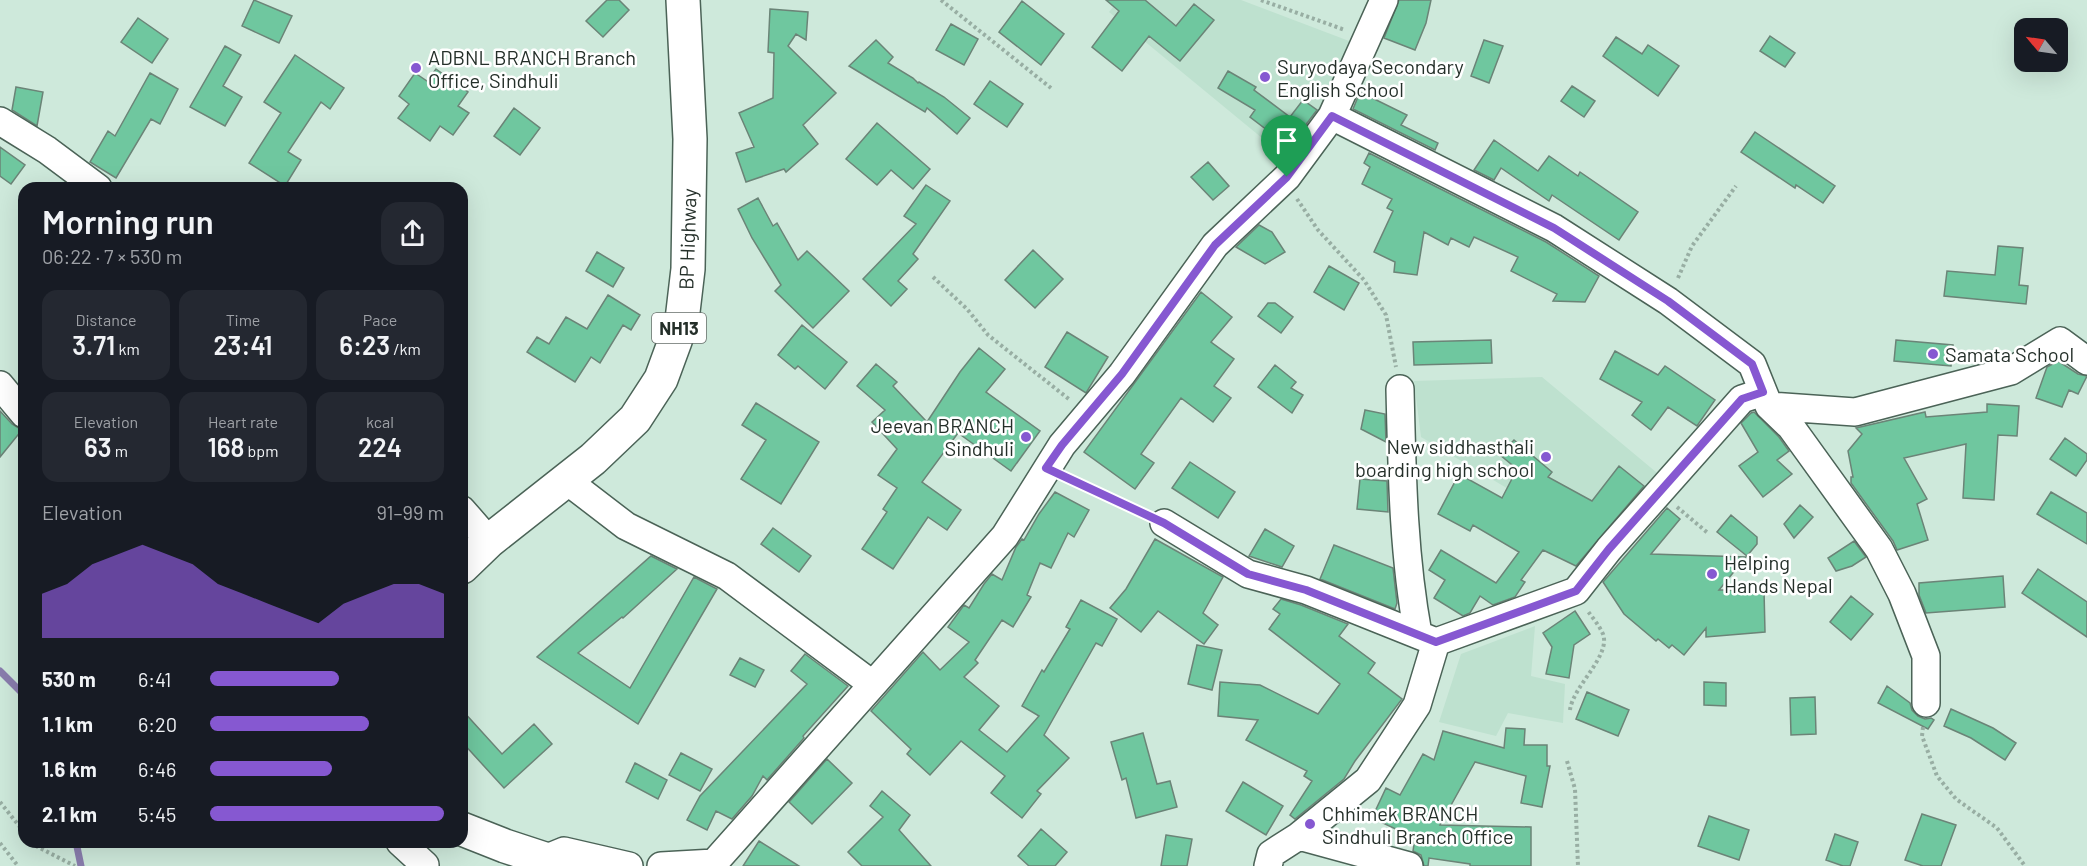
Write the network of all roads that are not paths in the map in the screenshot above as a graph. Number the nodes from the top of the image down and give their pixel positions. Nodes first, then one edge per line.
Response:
1 (683, 0) edge
2 (1384, 0) edge
3 (1332, 116) junction
4 (0, 121) edge
5 (90, 182) edge
6 (2087, 361) edge
7 (0, 385) edge
8 (1400, 389) road end
9 (1766, 399) junction
10 (18, 407) edge
11 (566, 480) junction
12 (468, 517) edge
13 (1164, 523) road end
14 (489, 541) junction
15 (468, 561) edge
16 (1427, 638) junction
17 (872, 684) junction
18 (1926, 703) road end
19 (468, 831) edge
20 (1299, 836) junction
21 (407, 848) edge
22 (556, 862) edge
23 (423, 866) edge
24 (629, 866) edge
25 (661, 866) edge
26 (1268, 866) edge
27 (1409, 866) edge

1 - 11 highway, BP Highway / NH13
2 - 3 street
3 - 9 street
3 - 17 street
4 - 5 street
6 - 9 street
7 - 10 street
8 - 16 street
9 - 16 street
9 - 18 street
11 - 14 highway, BP Highway / NH13
11 - 17 street
12 - 14 street
13 - 16 street
14 - 15 highway, BP Highway / NH13
16 - 20 street
17 - 25 street
19 - 22 highway
20 - 26 street
20 - 27 street
21 - 23 street
22 - 24 street

